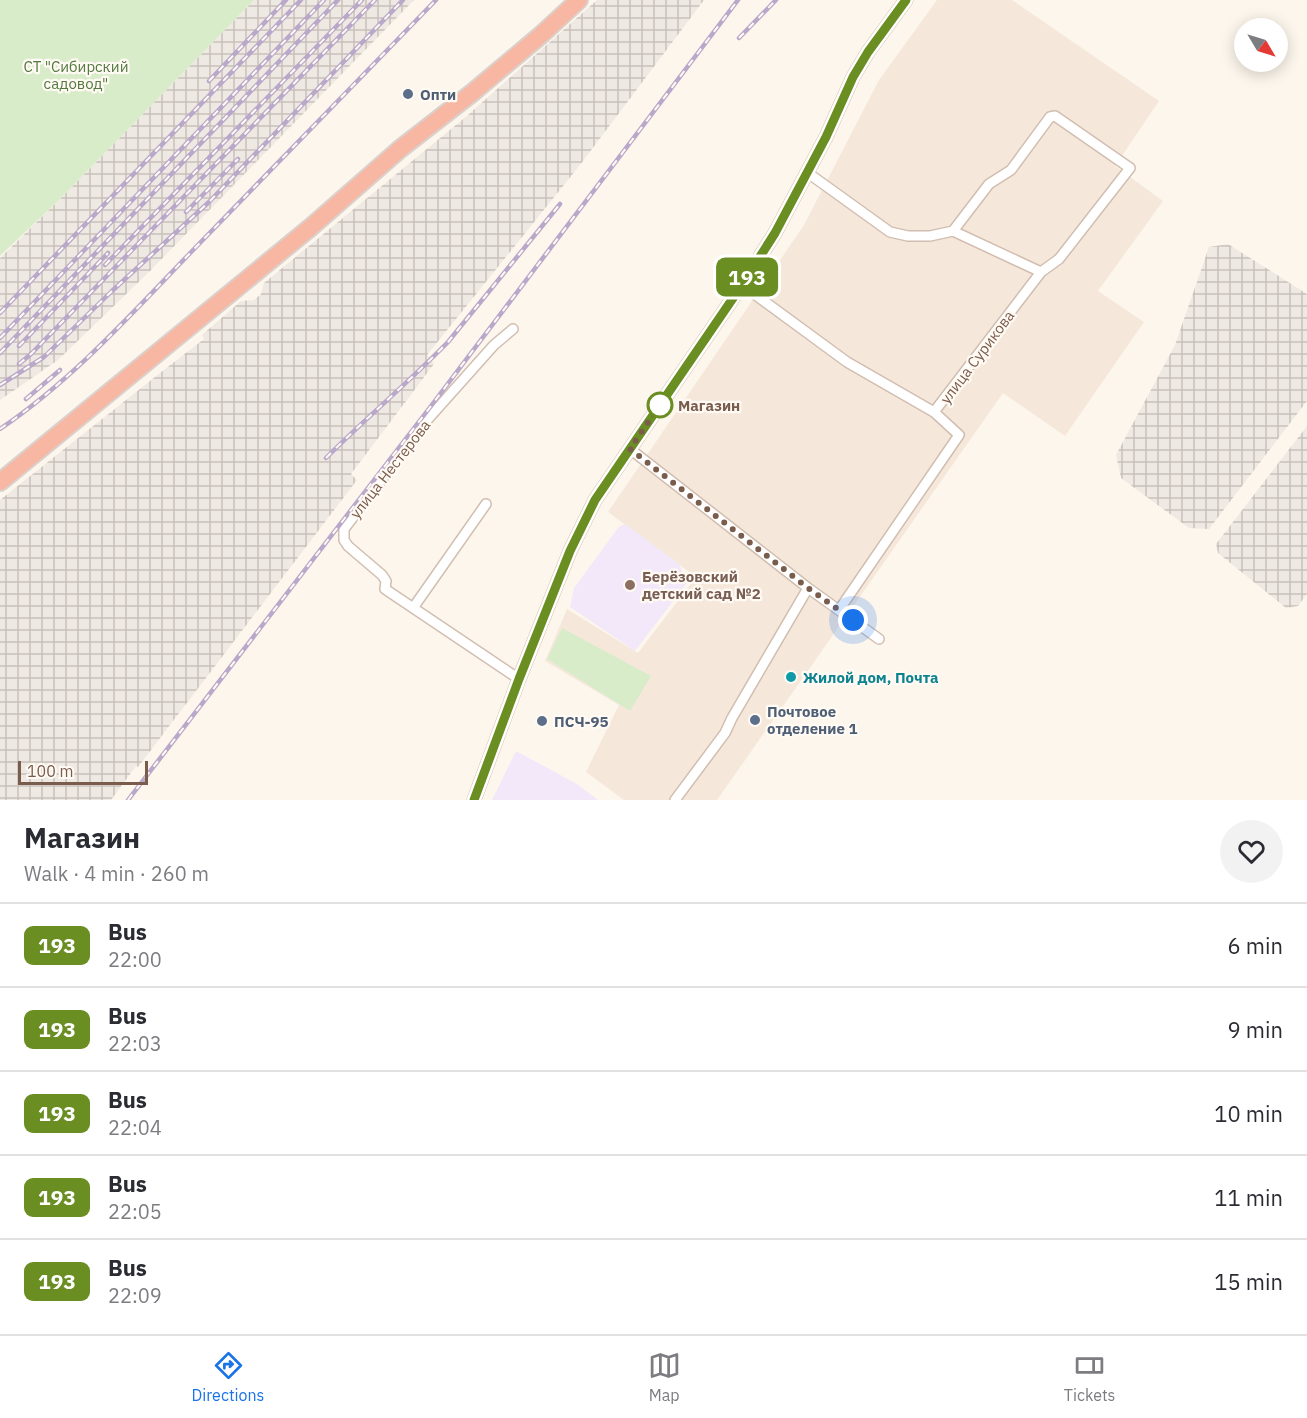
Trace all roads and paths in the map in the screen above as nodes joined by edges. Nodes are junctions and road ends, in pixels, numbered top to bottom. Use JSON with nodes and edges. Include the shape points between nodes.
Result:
{"nodes":[{"id":1,"x":579,"y":0,"type":"edge"},
{"id":2,"x":906,"y":0,"type":"edge"},
{"id":3,"x":808,"y":173,"type":"junction"},
{"id":4,"x":953,"y":231,"type":"junction"},
{"id":5,"x":1041,"y":272,"type":"junction"},
{"id":6,"x":742,"y":285,"type":"junction"},
{"id":7,"x":513,"y":329,"type":"dead end"},
{"id":8,"x":934,"y":412,"type":"junction"},
{"id":9,"x":630,"y":449,"type":"junction"},
{"id":10,"x":0,"y":482,"type":"edge"},
{"id":11,"x":486,"y":504,"type":"dead end"},
{"id":12,"x":808,"y":588,"type":"junction"},
{"id":13,"x":412,"y":608,"type":"junction"},
{"id":14,"x":839,"y":610,"type":"junction"},
{"id":15,"x":879,"y":639,"type":"dead end"},
{"id":16,"x":519,"y":679,"type":"junction"},
{"id":17,"x":474,"y":800,"type":"edge"},
{"id":18,"x":675,"y":800,"type":"edge"}],
"edges":[{"from":1,"to":10,"type":"highway","via":[[472,93]]},
{"from":2,"to":3,"type":"street","via":[[853,77]]},
{"from":3,"to":4,"type":"street","via":[[890,232],[908,237]]},
{"from":3,"to":6,"type":"street"},
{"from":4,"to":5,"type":"street"},
{"from":4,"to":5,"type":"street","name":"улица Сурикова","via":[[989,184],[1011,170],[1050,117],[1055,116],[1130,168],[1059,259]]},
{"from":5,"to":8,"type":"street","name":"улица Сурикова"},
{"from":6,"to":8,"type":"street","via":[[847,362]]},
{"from":6,"to":9,"type":"street"},
{"from":7,"to":13,"type":"street","name":"улица Нестерова","via":[[428,419],[344,529],[348,546],[382,575],[385,589]]},
{"from":8,"to":14,"type":"street","name":"улица Сурикова","via":[[959,435]]},
{"from":9,"to":12,"type":"street"},
{"from":9,"to":16,"type":"street","via":[[595,500],[575,541]]},
{"from":11,"to":13,"type":"street"},
{"from":12,"to":14,"type":"street"},
{"from":12,"to":18,"type":"street","via":[[725,733]]},
{"from":13,"to":16,"type":"street","name":"улица Нестерова"},
{"from":14,"to":15,"type":"street"},
{"from":16,"to":17,"type":"street"}]}
